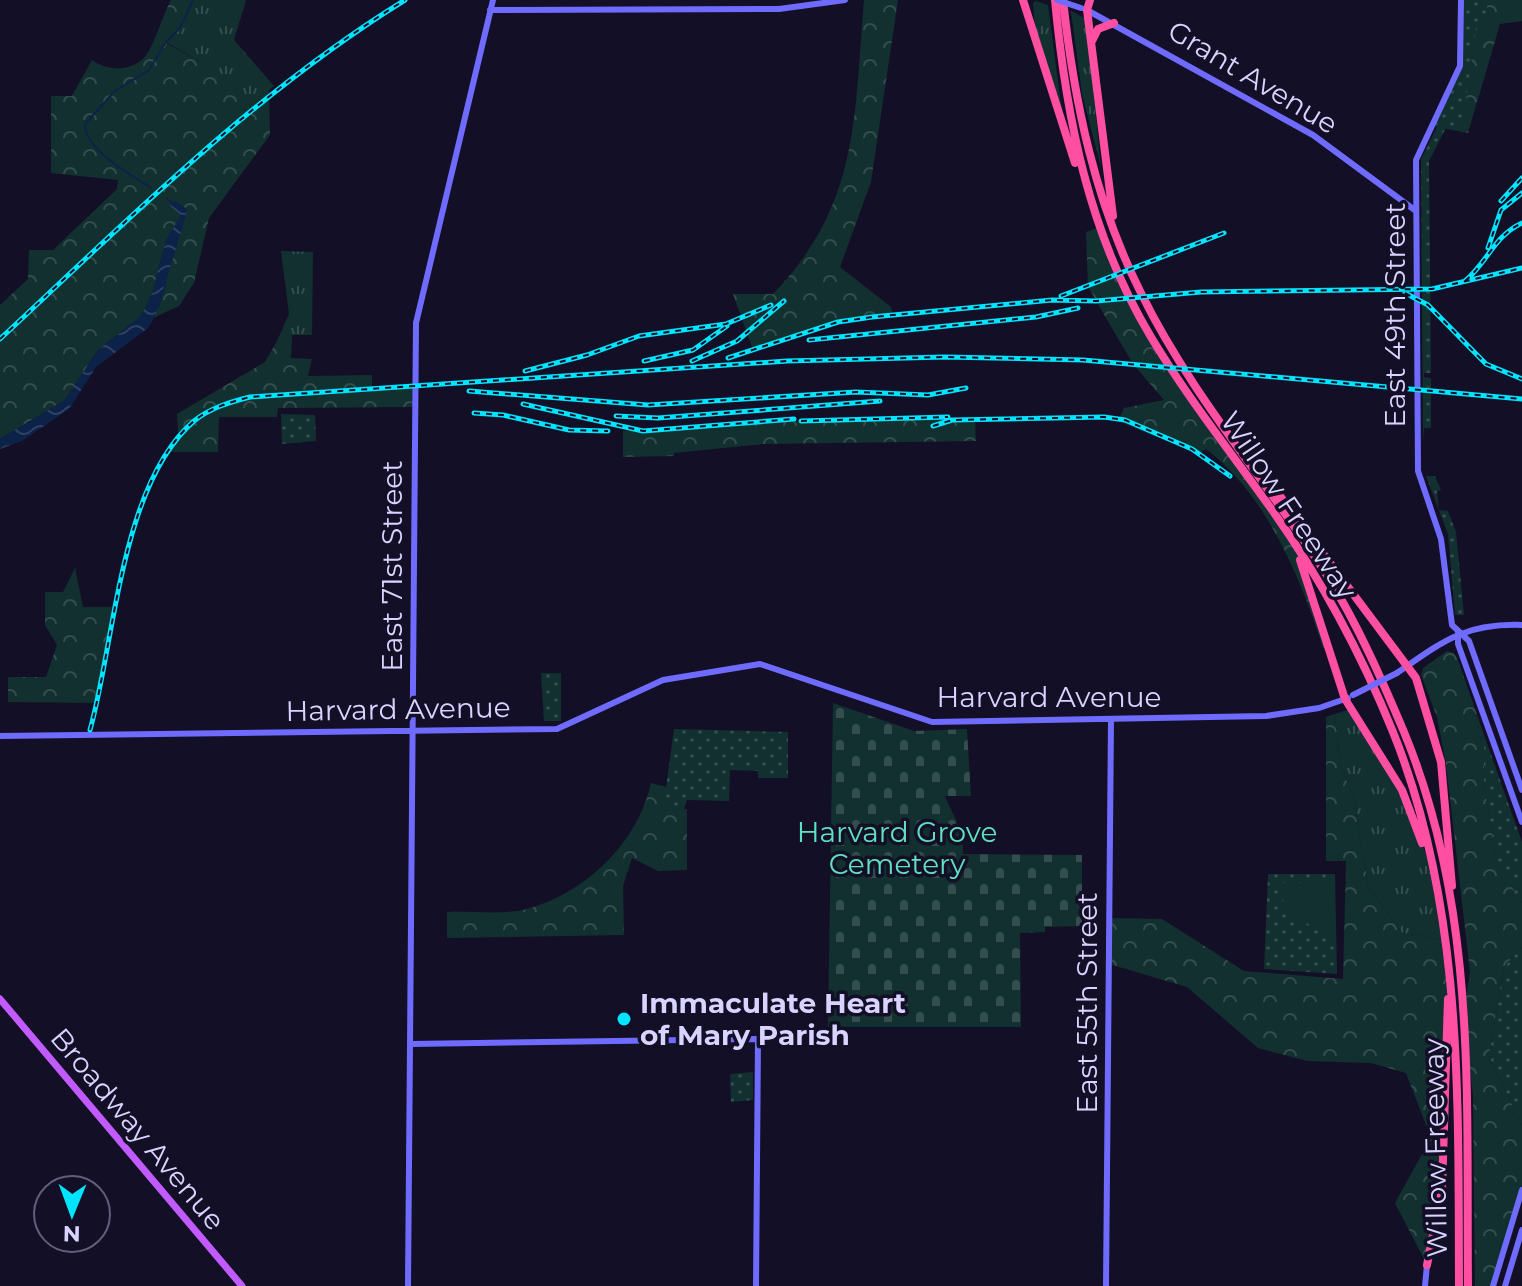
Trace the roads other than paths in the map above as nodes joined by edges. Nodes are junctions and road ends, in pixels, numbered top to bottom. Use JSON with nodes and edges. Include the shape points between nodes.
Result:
{"nodes":[{"id":1,"x":495,"y":0,"type":"edge"},
{"id":2,"x":845,"y":0,"type":"edge"},
{"id":3,"x":1023,"y":0,"type":"edge"},
{"id":4,"x":1056,"y":0,"type":"edge"},
{"id":5,"x":1063,"y":0,"type":"edge"},
{"id":6,"x":1090,"y":0,"type":"edge"},
{"id":7,"x":1461,"y":0,"type":"edge"},
{"id":8,"x":1084,"y":9,"type":"junction"},
{"id":9,"x":490,"y":10,"type":"junction"},
{"id":10,"x":509,"y":10,"type":"junction"},
{"id":11,"x":1114,"y":23,"type":"junction"},
{"id":12,"x":1092,"y":42,"type":"junction"},
{"id":13,"x":1089,"y":199,"type":"junction"},
{"id":14,"x":1416,"y":211,"type":"junction"},
{"id":15,"x":1117,"y":241,"type":"junction"},
{"id":16,"x":1247,"y":457,"type":"junction"},
{"id":17,"x":1293,"y":541,"type":"junction"},
{"id":18,"x":1522,"y":625,"type":"edge"},
{"id":19,"x":1458,"y":633,"type":"junction"},
{"id":20,"x":1408,"y":665,"type":"junction"},
{"id":21,"x":1349,"y":697,"type":"junction"},
{"id":22,"x":1111,"y":720,"type":"junction"},
{"id":23,"x":412,"y":731,"type":"junction"},
{"id":24,"x":0,"y":736,"type":"edge"},
{"id":25,"x":1522,"y":790,"type":"edge"},
{"id":26,"x":1522,"y":822,"type":"edge"},
{"id":27,"x":1433,"y":874,"type":"junction"},
{"id":28,"x":1455,"y":915,"type":"junction"},
{"id":29,"x":1448,"y":954,"type":"junction"},
{"id":30,"x":0,"y":999,"type":"edge"},
{"id":31,"x":410,"y":1044,"type":"junction"},
{"id":32,"x":1522,"y":1190,"type":"edge"},
{"id":33,"x":1522,"y":1230,"type":"edge"},
{"id":34,"x":1427,"y":1265,"type":"joint"},
{"id":35,"x":242,"y":1286,"type":"edge"},
{"id":36,"x":408,"y":1286,"type":"edge"},
{"id":37,"x":756,"y":1286,"type":"edge"},
{"id":38,"x":1106,"y":1286,"type":"edge"},
{"id":39,"x":1425,"y":1286,"type":"edge"},
{"id":40,"x":1459,"y":1286,"type":"edge"},
{"id":41,"x":1468,"y":1286,"type":"edge"},
{"id":42,"x":1493,"y":1286,"type":"edge"},
{"id":43,"x":1505,"y":1286,"type":"edge"}],
"edges":[{"from":1,"to":9,"type":"street","name":"East 71st Street"},
{"from":1,"to":10,"type":"street"},
{"from":2,"to":10,"type":"street","via":[[779,9]]},
{"from":3,"to":13,"type":"highway"},
{"from":4,"to":8,"type":"street","name":"Grant Avenue","bridge":true},
{"from":4,"to":13,"type":"highway","name":"Willow Freeway","via":[[1072,133]]},
{"from":5,"to":15,"type":"highway","name":"Willow Freeway","via":[[1077,101]]},
{"from":6,"to":8,"type":"highway"},
{"from":7,"to":14,"type":"street","name":"East 49th Street","via":[[1460,66],[1418,153]]},
{"from":8,"to":11,"type":"street","name":"Grant Avenue"},
{"from":8,"to":12,"type":"highway"},
{"from":9,"to":10,"type":"street"},
{"from":9,"to":23,"type":"street","name":"East 71st Street","via":[[416,323]]},
{"from":11,"to":12,"type":"highway","via":[[1098,29]]},
{"from":11,"to":14,"type":"street","name":"Grant Avenue","via":[[1313,135]]},
{"from":12,"to":15,"type":"highway"},
{"from":13,"to":17,"type":"highway","name":"Willow Freeway","via":[[1150,335]]},
{"from":14,"to":19,"type":"street","name":"East 49th Street","via":[[1418,471],[1441,539],[1450,614]]},
{"from":15,"to":16,"type":"highway","name":"Willow Freeway","via":[[1181,365]]},
{"from":16,"to":20,"type":"highway"},
{"from":16,"to":28,"type":"highway","name":"Willow Freeway","via":[[1328,577],[1368,653],[1424,789]]},
{"from":17,"to":21,"type":"highway"},
{"from":17,"to":27,"type":"highway","name":"Willow Freeway","via":[[1334,608],[1394,733]]},
{"from":18,"to":19,"type":"street","name":"Harvard Avenue"},
{"from":19,"to":20,"type":"street","name":"Harvard Avenue"},
{"from":19,"to":25,"type":"street","via":[[1469,641]]},
{"from":19,"to":26,"type":"street"},
{"from":20,"to":21,"type":"street","name":"Harvard Avenue","bridge":true},
{"from":20,"to":28,"type":"highway","via":[[1428,710],[1441,762]]},
{"from":21,"to":22,"type":"street","name":"Harvard Avenue","via":[[1268,716]]},
{"from":21,"to":27,"type":"highway","via":[[1402,790]]},
{"from":22,"to":23,"type":"street","name":"Harvard Avenue","via":[[932,722],[754,664],[663,680],[557,729]]},
{"from":22,"to":38,"type":"street","name":"East 55th Street"},
{"from":23,"to":24,"type":"street","name":"Harvard Avenue"},
{"from":23,"to":31,"type":"street","name":"East 71st Street"},
{"from":27,"to":29,"type":"highway","name":"Willow Freeway"},
{"from":28,"to":41,"type":"highway","name":"Willow Freeway","via":[[1463,974]]},
{"from":29,"to":34,"type":"highway","via":[[1442,1190]]},
{"from":29,"to":40,"type":"highway","name":"Willow Freeway","via":[[1457,1037]]},
{"from":30,"to":35,"type":"main road","name":"Broadway Avenue"},
{"from":31,"to":36,"type":"street","name":"East 71st Street"},
{"from":31,"to":37,"type":"street","via":[[758,1039]]},
{"from":32,"to":42,"type":"street"},
{"from":33,"to":43,"type":"street"},
{"from":34,"to":39,"type":"street"}]}
